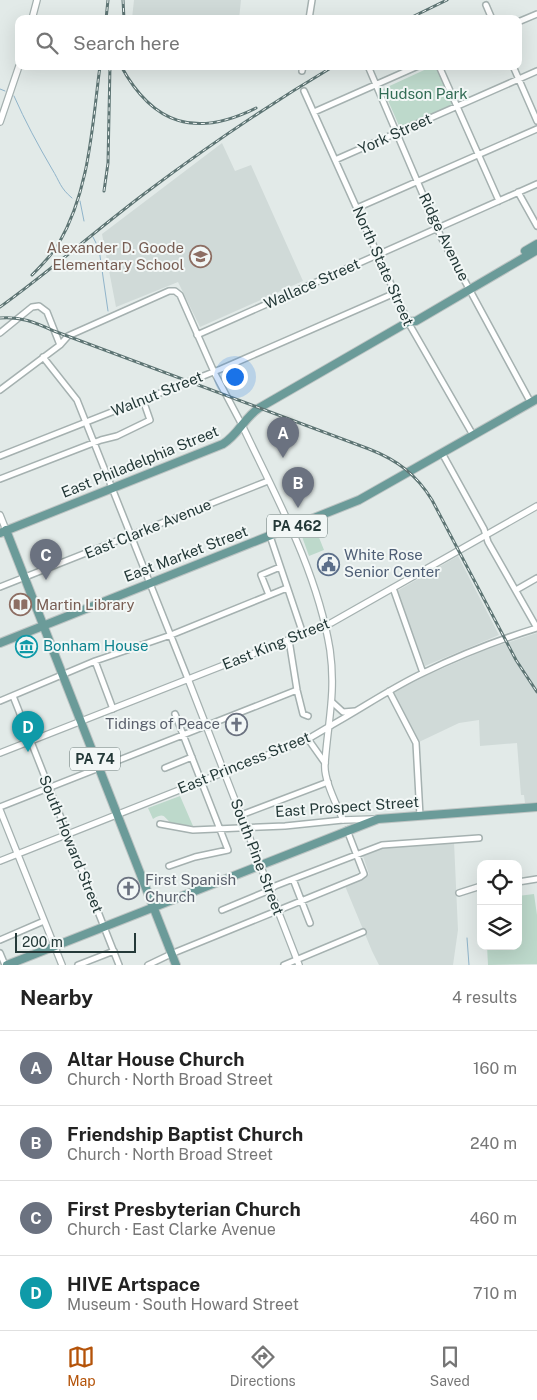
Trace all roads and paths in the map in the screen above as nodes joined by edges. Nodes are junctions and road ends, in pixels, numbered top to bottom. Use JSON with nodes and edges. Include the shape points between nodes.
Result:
{"nodes":[{"id":1,"x":37,"y":0,"type":"edge"},
{"id":2,"x":312,"y":0,"type":"edge"},
{"id":3,"x":486,"y":5,"type":"dead end"},
{"id":4,"x":537,"y":14,"type":"edge"},
{"id":5,"x":33,"y":15,"type":"edge"},
{"id":6,"x":310,"y":15,"type":"edge"},
{"id":7,"x":490,"y":15,"type":"edge"},
{"id":8,"x":522,"y":20,"type":"edge"},
{"id":9,"x":18,"y":70,"type":"edge"},
{"id":10,"x":370,"y":70,"type":"edge"},
{"id":11,"x":409,"y":70,"type":"edge"},
{"id":12,"x":441,"y":70,"type":"edge"},
{"id":13,"x":515,"y":70,"type":"edge"},
{"id":14,"x":537,"y":71,"type":"edge"},
{"id":15,"x":519,"y":79,"type":"junction"},
{"id":16,"x":376,"y":85,"type":"junction"},
{"id":17,"x":304,"y":91,"type":"dead end"},
{"id":18,"x":457,"y":107,"type":"junction"},
{"id":19,"x":314,"y":112,"type":"junction"},
{"id":20,"x":537,"y":121,"type":"edge"},
{"id":21,"x":0,"y":122,"type":"edge"},
{"id":22,"x":537,"y":128,"type":"edge"},
{"id":23,"x":396,"y":133,"type":"junction"},
{"id":24,"x":478,"y":154,"type":"junction"},
{"id":25,"x":335,"y":160,"type":"junction"},
{"id":26,"x":417,"y":181,"type":"junction"},
{"id":27,"x":537,"y":184,"type":"edge"},
{"id":28,"x":518,"y":192,"type":"junction"},
{"id":29,"x":499,"y":200,"type":"junction"},
{"id":30,"x":357,"y":208,"type":"junction"},
{"id":31,"x":537,"y":226,"type":"edge"},
{"id":32,"x":437,"y":228,"type":"junction"},
{"id":33,"x":537,"y":244,"type":"edge"},
{"id":34,"x":537,"y":250,"type":"edge"},
{"id":35,"x":378,"y":254,"type":"junction"},
{"id":36,"x":468,"y":287,"type":"junction"},
{"id":37,"x":395,"y":293,"type":"junction"},
{"id":38,"x":408,"y":322,"type":"junction"},
{"id":39,"x":0,"y":333,"type":"edge"},
{"id":40,"x":197,"y":335,"type":"junction"},
{"id":41,"x":60,"y":345,"type":"junction"},
{"id":42,"x":43,"y":357,"type":"junction"},
{"id":43,"x":214,"y":372,"type":"junction"},
{"id":44,"x":0,"y":390,"type":"edge"},
{"id":45,"x":143,"y":400,"type":"junction"},
{"id":46,"x":534,"y":401,"type":"edge"},
{"id":47,"x":85,"y":422,"type":"junction"},
{"id":48,"x":242,"y":425,"type":"junction"},
{"id":49,"x":473,"y":435,"type":"junction"},
{"id":50,"x":93,"y":443,"type":"junction"},
{"id":51,"x":442,"y":453,"type":"junction"},
{"id":52,"x":0,"y":456,"type":"edge"},
{"id":53,"x":0,"y":479,"type":"edge"},
{"id":54,"x":268,"y":481,"type":"junction"},
{"id":55,"x":112,"y":489,"type":"junction"},
{"id":56,"x":537,"y":506,"type":"edge"},
{"id":57,"x":0,"y":515,"type":"edge"},
{"id":58,"x":291,"y":528,"type":"junction"},
{"id":59,"x":3,"y":532,"type":"edge"},
{"id":60,"x":486,"y":535,"type":"junction"},
{"id":61,"x":130,"y":536,"type":"junction"},
{"id":62,"x":270,"y":536,"type":"junction"},
{"id":63,"x":280,"y":567,"type":"junction"},
{"id":64,"x":24,"y":578,"type":"junction"},
{"id":65,"x":537,"y":578,"type":"edge"},
{"id":66,"x":149,"y":582,"type":"junction"},
{"id":67,"x":0,"y":588,"type":"edge"},
{"id":68,"x":287,"y":588,"type":"junction"},
{"id":69,"x":393,"y":588,"type":"junction"},
{"id":70,"x":516,"y":590,"type":"junction"},
{"id":71,"x":269,"y":595,"type":"junction"},
{"id":72,"x":43,"y":625,"type":"junction"},
{"id":73,"x":326,"y":625,"type":"junction"},
{"id":74,"x":537,"y":628,"type":"edge"},
{"id":75,"x":302,"y":634,"type":"junction"},
{"id":76,"x":171,"y":635,"type":"junction"},
{"id":77,"x":289,"y":640,"type":"junction"},
{"id":78,"x":0,"y":643,"type":"edge"},
{"id":79,"x":95,"y":661,"type":"junction"},
{"id":80,"x":423,"y":673,"type":"junction"},
{"id":81,"x":62,"y":675,"type":"junction"},
{"id":82,"x":188,"y":679,"type":"junction"},
{"id":83,"x":297,"y":690,"type":"junction"},
{"id":84,"x":389,"y":691,"type":"junction"},
{"id":85,"x":13,"y":696,"type":"junction"},
{"id":86,"x":0,"y":701,"type":"edge"},
{"id":87,"x":332,"y":702,"type":"junction"},
{"id":88,"x":113,"y":709,"type":"junction"},
{"id":89,"x":358,"y":711,"type":"junction"},
{"id":90,"x":175,"y":714,"type":"dead end"},
{"id":91,"x":308,"y":716,"type":"dead end"},
{"id":92,"x":81,"y":721,"type":"junction"},
{"id":93,"x":206,"y":726,"type":"junction"},
{"id":94,"x":330,"y":726,"type":"junction"},
{"id":95,"x":183,"y":736,"type":"junction"},
{"id":96,"x":308,"y":739,"type":"junction"},
{"id":97,"x":31,"y":741,"type":"junction"},
{"id":98,"x":0,"y":753,"type":"edge"},
{"id":99,"x":192,"y":757,"type":"junction"},
{"id":100,"x":325,"y":763,"type":"junction"},
{"id":101,"x":99,"y":768,"type":"junction"},
{"id":102,"x":165,"y":768,"type":"dead end"},
{"id":103,"x":224,"y":772,"type":"junction"},
{"id":104,"x":201,"y":781,"type":"junction"},
{"id":105,"x":328,"y":782,"type":"junction"},
{"id":106,"x":48,"y":788,"type":"junction"},
{"id":107,"x":537,"y":807,"type":"edge"},
{"id":108,"x":0,"y":809,"type":"edge"},
{"id":109,"x":116,"y":814,"type":"junction"},
{"id":110,"x":241,"y":815,"type":"junction"},
{"id":111,"x":420,"y":816,"type":"junction"},
{"id":112,"x":378,"y":819,"type":"junction"},
{"id":113,"x":343,"y":820,"type":"junction"},
{"id":114,"x":160,"y":824,"type":"dead end"},
{"id":115,"x":246,"y":827,"type":"junction"},
{"id":116,"x":220,"y":829,"type":"junction"},
{"id":117,"x":347,"y":830,"type":"junction"},
{"id":118,"x":68,"y":834,"type":"junction"},
{"id":119,"x":479,"y":838,"type":"dead end"},
{"id":120,"x":18,"y":854,"type":"junction"},
{"id":121,"x":356,"y":854,"type":"junction"},
{"id":122,"x":0,"y":861,"type":"edge"},
{"id":123,"x":261,"y":865,"type":"junction"},
{"id":124,"x":169,"y":866,"type":"dead end"},
{"id":125,"x":293,"y":879,"type":"junction"},
{"id":126,"x":537,"y":879,"type":"edge"},
{"id":127,"x":522,"y":881,"type":"edge"},
{"id":128,"x":477,"y":887,"type":"edge"},
{"id":129,"x":270,"y":890,"type":"junction"},
{"id":130,"x":459,"y":893,"type":"dead end"},
{"id":131,"x":302,"y":901,"type":"junction"},
{"id":132,"x":153,"y":907,"type":"junction"},
{"id":133,"x":222,"y":910,"type":"dead end"},
{"id":134,"x":278,"y":910,"type":"junction"},
{"id":135,"x":44,"y":921,"type":"junction"},
{"id":136,"x":310,"y":923,"type":"dead end"},
{"id":137,"x":104,"y":926,"type":"junction"},
{"id":138,"x":363,"y":932,"type":"dead end"},
{"id":139,"x":0,"y":940,"type":"edge"},
{"id":140,"x":55,"y":946,"type":"junction"},
{"id":141,"x":114,"y":951,"type":"junction"},
{"id":142,"x":0,"y":953,"type":"edge"},
{"id":143,"x":171,"y":954,"type":"junction"},
{"id":144,"x":298,"y":962,"type":"edge"},
{"id":145,"x":6,"y":965,"type":"edge"},
{"id":146,"x":62,"y":965,"type":"edge"},
{"id":147,"x":78,"y":965,"type":"edge"},
{"id":148,"x":119,"y":965,"type":"edge"},
{"id":149,"x":148,"y":965,"type":"edge"},
{"id":150,"x":176,"y":965,"type":"edge"},
{"id":151,"x":284,"y":965,"type":"edge"}],
"edges":[{"from":1,"to":5,"type":"street"},
{"from":2,"to":6,"type":"street"},
{"from":3,"to":7,"type":"street"},
{"from":4,"to":8,"type":"street"},
{"from":9,"to":21,"type":"street"},
{"from":10,"to":16,"type":"street","name":"Ridge Avenue"},
{"from":11,"to":16,"type":"street"},
{"from":12,"to":18,"type":"street"},
{"from":13,"to":15,"type":"street"},
{"from":14,"to":15,"type":"street","name":"York Street"},
{"from":15,"to":18,"type":"street","name":"York Street"},
{"from":15,"to":20,"type":"street"},
{"from":16,"to":19,"type":"street"},
{"from":16,"to":23,"type":"street","name":"Ridge Avenue"},
{"from":17,"to":19,"type":"street","name":"North State Street"},
{"from":18,"to":23,"type":"street","name":"York Street"},
{"from":18,"to":24,"type":"street"},
{"from":19,"to":25,"type":"street","name":"North State Street"},
{"from":22,"to":24,"type":"street"},
{"from":23,"to":25,"type":"street","name":"York Street"},
{"from":23,"to":26,"type":"street","name":"Ridge Avenue"},
{"from":24,"to":26,"type":"street"},
{"from":24,"to":29,"type":"street"},
{"from":25,"to":30,"type":"street","name":"North State Street"},
{"from":26,"to":30,"type":"street"},
{"from":26,"to":32,"type":"street","name":"Ridge Avenue"},
{"from":27,"to":28,"type":"street","name":"Wallace Street"},
{"from":28,"to":29,"type":"street","name":"Wallace Street"},
{"from":28,"to":31,"type":"street"},
{"from":29,"to":32,"type":"street","name":"Wallace Street"},
{"from":30,"to":35,"type":"street","name":"North State Street"},
{"from":32,"to":35,"type":"street","name":"Wallace Street"},
{"from":32,"to":36,"type":"street","name":"Ridge Avenue"},
{"from":33,"to":36,"type":"main road","name":"East Philadelphia Street"},
{"from":34,"to":36,"type":"main road","name":"East Philadelphia Street"},
{"from":35,"to":37,"type":"street","name":"North State Street"},
{"from":35,"to":40,"type":"street","name":"Wallace Street"},
{"from":36,"to":38,"type":"main road","name":"East Philadelphia Street","via":[[416,321]]},
{"from":36,"to":46,"type":"street","name":"Ridge Avenue"},
{"from":37,"to":38,"type":"street","name":"North State Street"},
{"from":37,"to":43,"type":"street","name":"Walnut Street"},
{"from":38,"to":48,"type":"main road","name":"East Philadelphia Street","via":[[259,408]]},
{"from":38,"to":49,"type":"street","name":"North State Street"},
{"from":39,"to":41,"type":"street","via":[[32,307],[39,306],[47,312]]},
{"from":40,"to":41,"type":"street","via":[[180,295],[169,291],[68,336]]},
{"from":40,"to":43,"type":"street"},
{"from":41,"to":42,"type":"street"},
{"from":42,"to":44,"type":"street"},
{"from":42,"to":47,"type":"street","name":"South Pine Street","via":[[77,400]]},
{"from":43,"to":45,"type":"street","name":"Walnut Street"},
{"from":43,"to":48,"type":"street"},
{"from":45,"to":47,"type":"street","name":"Walnut Street"},
{"from":45,"to":50,"type":"street","via":[[150,419]]},
{"from":46,"to":49,"type":"main road","name":"East Market Street","number":"PA 462"},
{"from":47,"to":50,"type":"street","name":"South Pine Street"},
{"from":47,"to":52,"type":"street","name":"Walnut Street"},
{"from":48,"to":54,"type":"street"},
{"from":48,"to":55,"type":"main road","name":"East Philadelphia Street","via":[[223,444]]},
{"from":49,"to":51,"type":"main road","name":"East Market Street","number":"PA 462"},
{"from":50,"to":53,"type":"street"},
{"from":50,"to":55,"type":"street","name":"South Pine Street"},
{"from":51,"to":58,"type":"main road","name":"East Market Street","number":"PA 462","via":[[359,500]]},
{"from":51,"to":60,"type":"street"},
{"from":54,"to":58,"type":"street"},
{"from":54,"to":61,"type":"street","name":"East Clarke Avenue"},
{"from":55,"to":59,"type":"main road","name":"East Philadelphia Street"},
{"from":55,"to":61,"type":"street","name":"South Pine Street"},
{"from":56,"to":60,"type":"street","name":"East King Street"},
{"from":57,"to":59,"type":"street"},
{"from":58,"to":62,"type":"main road","name":"East Market Street","number":"PA 462"},
{"from":58,"to":73,"type":"street"},
{"from":59,"to":64,"type":"main road","number":"PA 74"},
{"from":60,"to":69,"type":"street","name":"East King Street"},
{"from":60,"to":70,"type":"street"},
{"from":61,"to":64,"type":"street","name":"East Clarke Avenue"},
{"from":61,"to":66,"type":"street","name":"South Pine Street"},
{"from":62,"to":63,"type":"street"},
{"from":62,"to":66,"type":"main road","name":"East Market Street","number":"PA 462"},
{"from":63,"to":68,"type":"street"},
{"from":63,"to":71,"type":"street","via":[[261,575]]},
{"from":64,"to":67,"type":"street","name":"East Clarke Avenue"},
{"from":64,"to":72,"type":"main road","number":"PA 74"},
{"from":65,"to":70,"type":"street"},
{"from":66,"to":72,"type":"main road","name":"East Market Street","number":"PA 462"},
{"from":66,"to":76,"type":"street","name":"South Pine Street"},
{"from":68,"to":71,"type":"street"},
{"from":68,"to":75,"type":"street"},
{"from":69,"to":73,"type":"street","name":"East King Street"},
{"from":69,"to":80,"type":"street"},
{"from":70,"to":74,"type":"street"},
{"from":71,"to":76,"type":"street"},
{"from":72,"to":78,"type":"main road","name":"East Market Street"},
{"from":72,"to":81,"type":"main road","number":"PA 74"},
{"from":73,"to":75,"type":"street","name":"East King Street"},
{"from":73,"to":87,"type":"street"},
{"from":74,"to":80,"type":"street","name":"East Princess Street"},
{"from":75,"to":77,"type":"street","name":"East King Street"},
{"from":76,"to":79,"type":"street"},
{"from":76,"to":82,"type":"street","name":"South Pine Street"},
{"from":77,"to":82,"type":"street","name":"East King Street"},
{"from":77,"to":83,"type":"street"},
{"from":79,"to":81,"type":"street"},
{"from":79,"to":88,"type":"street"},
{"from":80,"to":84,"type":"street","name":"East Princess Street"},
{"from":81,"to":85,"type":"street"},
{"from":81,"to":92,"type":"main road","number":"PA 74"},
{"from":82,"to":88,"type":"street","name":"East King Street"},
{"from":82,"to":93,"type":"street","name":"South Pine Street"},
{"from":83,"to":91,"type":"street","via":[[303,714]]},
{"from":83,"to":93,"type":"street"},
{"from":84,"to":89,"type":"street","name":"East Princess Street"},
{"from":84,"to":111,"type":"street","via":[[416,743]]},
{"from":85,"to":86,"type":"street"},
{"from":85,"to":97,"type":"street","name":"South Howard Street"},
{"from":87,"to":89,"type":"street","via":[[343,712]]},
{"from":87,"to":94,"type":"street"},
{"from":88,"to":92,"type":"street","name":"East King Street"},
{"from":89,"to":94,"type":"street","name":"East Princess Street"},
{"from":90,"to":95,"type":"street"},
{"from":92,"to":97,"type":"street","name":"East King Street"},
{"from":92,"to":101,"type":"main road","number":"PA 74"},
{"from":93,"to":95,"type":"street"},
{"from":93,"to":103,"type":"street","name":"South Pine Street"},
{"from":94,"to":96,"type":"street","name":"East Princess Street"},
{"from":94,"to":100,"type":"street"},
{"from":95,"to":99,"type":"street"},
{"from":95,"to":101,"type":"street"},
{"from":96,"to":100,"type":"street"},
{"from":96,"to":103,"type":"street","name":"East Princess Street"},
{"from":97,"to":98,"type":"street","name":"East King Street"},
{"from":97,"to":106,"type":"street","name":"South Howard Street"},
{"from":99,"to":102,"type":"street"},
{"from":99,"to":104,"type":"street"},
{"from":100,"to":105,"type":"street"},
{"from":101,"to":106,"type":"street"},
{"from":101,"to":109,"type":"main road","number":"PA 74"},
{"from":103,"to":104,"type":"street","name":"East Princess Street"},
{"from":103,"to":110,"type":"street","name":"South Pine Street"},
{"from":104,"to":109,"type":"street","name":"East Princess Street"},
{"from":104,"to":116,"type":"street"},
{"from":105,"to":110,"type":"street"},
{"from":105,"to":113,"type":"street"},
{"from":106,"to":108,"type":"street"},
{"from":106,"to":118,"type":"street","name":"South Howard Street"},
{"from":107,"to":111,"type":"main road","name":"East Prospect Street"},
{"from":108,"to":120,"type":"street"},
{"from":109,"to":118,"type":"street","name":"East Princess Street"},
{"from":109,"to":132,"type":"main road","number":"PA 74"},
{"from":110,"to":115,"type":"street","name":"South Pine Street"},
{"from":111,"to":112,"type":"main road","name":"East Prospect Street"},
{"from":112,"to":113,"type":"street","name":"East Prospect Street"},
{"from":112,"to":117,"type":"main road"},
{"from":113,"to":115,"type":"street","name":"East Prospect Street"},
{"from":114,"to":116,"type":"street","name":"East Prospect Street","via":[[193,830]]},
{"from":115,"to":116,"type":"street","name":"East Prospect Street"},
{"from":115,"to":123,"type":"street","name":"South Pine Street"},
{"from":116,"to":124,"type":"street","via":[[228,850]]},
{"from":117,"to":121,"type":"street"},
{"from":117,"to":123,"type":"main road"},
{"from":118,"to":120,"type":"street","name":"East Princess Street"},
{"from":118,"to":137,"type":"street","name":"South Howard Street"},
{"from":119,"to":121,"type":"street","via":[[382,845]]},
{"from":120,"to":122,"type":"street","name":"East Princess Street"},
{"from":120,"to":135,"type":"street"},
{"from":121,"to":125,"type":"street"},
{"from":121,"to":131,"type":"street","via":[[364,874]]},
{"from":123,"to":129,"type":"street","name":"South Pine Street"},
{"from":123,"to":132,"type":"main road"},
{"from":125,"to":129,"type":"street"},
{"from":125,"to":131,"type":"street"},
{"from":126,"to":127,"type":"street"},
{"from":128,"to":130,"type":"street"},
{"from":129,"to":133,"type":"street"},
{"from":129,"to":134,"type":"street","name":"South Pine Street"},
{"from":131,"to":134,"type":"street"},
{"from":131,"to":136,"type":"street"},
{"from":132,"to":137,"type":"main road"},
{"from":132,"to":143,"type":"main road","number":"PA 74"},
{"from":134,"to":143,"type":"street"},
{"from":134,"to":144,"type":"street","name":"South Pine Street"},
{"from":135,"to":139,"type":"street"},
{"from":135,"to":140,"type":"street"},
{"from":137,"to":140,"type":"main road"},
{"from":137,"to":141,"type":"street","name":"South Howard Street"},
{"from":138,"to":144,"type":"street"},
{"from":140,"to":145,"type":"main road"},
{"from":140,"to":146,"type":"street"},
{"from":141,"to":147,"type":"street"},
{"from":141,"to":148,"type":"street","name":"South Howard Street"},
{"from":142,"to":145,"type":"street"},
{"from":143,"to":149,"type":"street"},
{"from":143,"to":150,"type":"main road","number":"PA 74"},
{"from":144,"to":151,"type":"street"}]}
